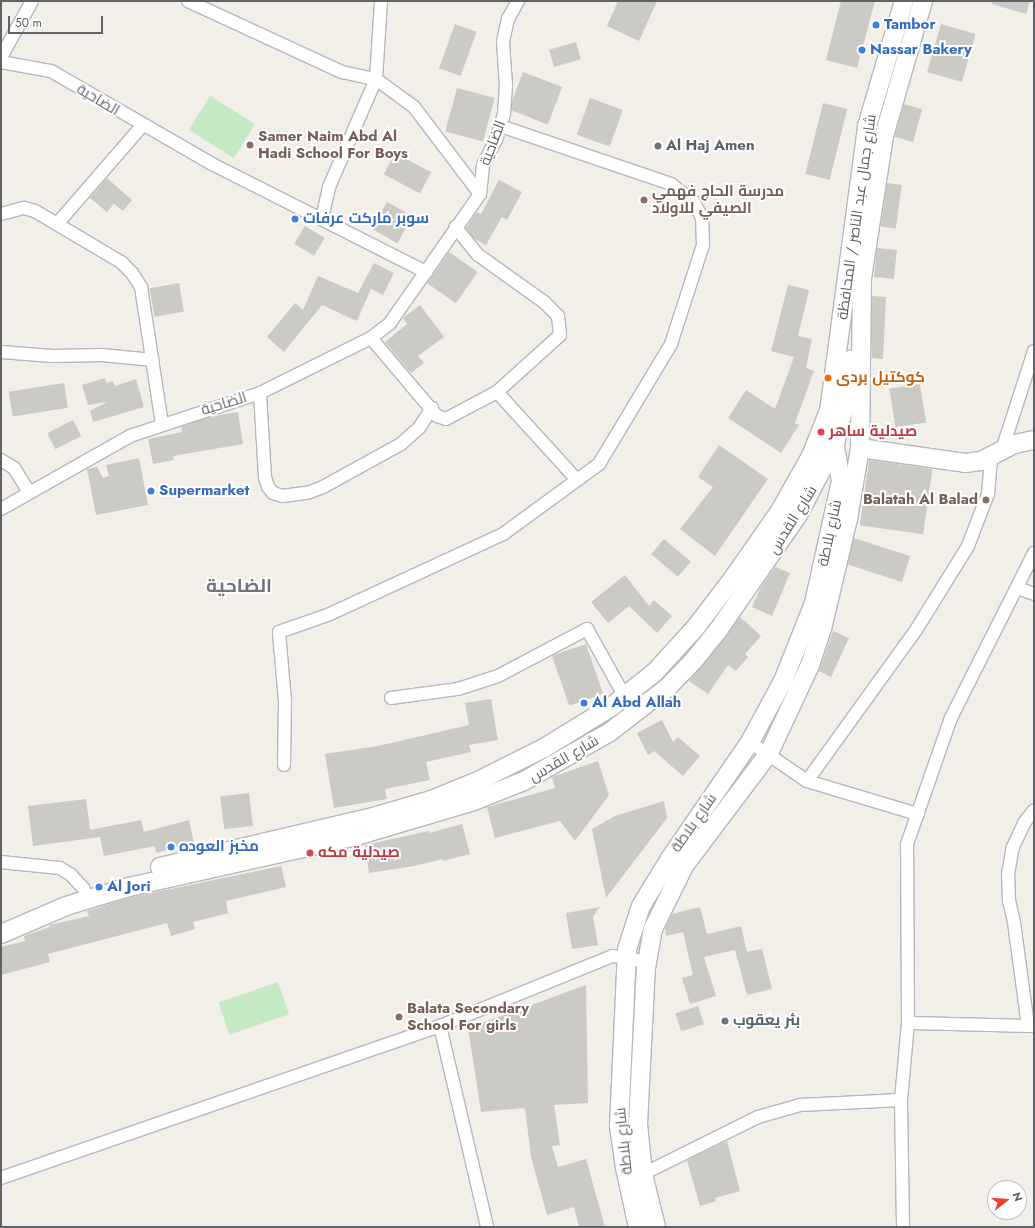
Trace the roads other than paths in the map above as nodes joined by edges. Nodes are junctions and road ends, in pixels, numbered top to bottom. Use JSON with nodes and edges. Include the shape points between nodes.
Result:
{"nodes":[{"id":1,"x":32,"y":1,"type":"edge"},
{"id":2,"x":188,"y":1,"type":"edge"},
{"id":3,"x":381,"y":1,"type":"edge"},
{"id":4,"x":518,"y":1,"type":"edge"},
{"id":5,"x":904,"y":1,"type":"edge"},
{"id":6,"x":923,"y":1,"type":"edge"},
{"id":7,"x":1,"y":57,"type":"edge"},
{"id":8,"x":1,"y":62,"type":"edge"},
{"id":9,"x":376,"y":79,"type":"junction"},
{"id":10,"x":142,"y":126,"type":"junction"},
{"id":11,"x":501,"y":126,"type":"junction"},
{"id":12,"x":480,"y":194,"type":"junction"},
{"id":13,"x":1,"y":214,"type":"edge"},
{"id":14,"x":322,"y":218,"type":"junction"},
{"id":15,"x":57,"y":224,"type":"junction"},
{"id":16,"x":455,"y":227,"type":"junction"},
{"id":17,"x":426,"y":272,"type":"junction"},
{"id":18,"x":862,"y":278,"type":"junction"},
{"id":19,"x":371,"y":338,"type":"junction"},
{"id":20,"x":1034,"y":351,"type":"edge"},
{"id":21,"x":1,"y":352,"type":"edge"},
{"id":22,"x":152,"y":360,"type":"junction"},
{"id":23,"x":498,"y":392,"type":"junction"},
{"id":24,"x":260,"y":393,"type":"junction"},
{"id":25,"x":432,"y":408,"type":"junction"},
{"id":26,"x":829,"y":412,"type":"junction"},
{"id":27,"x":162,"y":424,"type":"junction"},
{"id":28,"x":834,"y":440,"type":"junction"},
{"id":29,"x":1034,"y":440,"type":"edge"},
{"id":30,"x":860,"y":448,"type":"junction"},
{"id":31,"x":996,"y":454,"type":"junction"},
{"id":32,"x":1,"y":460,"type":"edge"},
{"id":33,"x":577,"y":480,"type":"junction"},
{"id":34,"x":29,"y":492,"type":"junction"},
{"id":35,"x":1,"y":508,"type":"edge"},
{"id":36,"x":1034,"y":553,"type":"edge"},
{"id":37,"x":1017,"y":588,"type":"junction"},
{"id":38,"x":1034,"y":594,"type":"edge"},
{"id":39,"x":625,"y":696,"type":"junction"},
{"id":40,"x":391,"y":698,"type":"dead end"},
{"id":41,"x":750,"y":742,"type":"junction"},
{"id":42,"x":769,"y":754,"type":"junction"},
{"id":43,"x":284,"y":765,"type":"dead end"},
{"id":44,"x":807,"y":782,"type":"junction"},
{"id":45,"x":1034,"y":810,"type":"edge"},
{"id":46,"x":918,"y":814,"type":"junction"},
{"id":47,"x":1,"y":862,"type":"edge"},
{"id":48,"x":84,"y":889,"type":"junction"},
{"id":49,"x":1,"y":922,"type":"edge"},
{"id":50,"x":1,"y":934,"type":"edge"},
{"id":51,"x":627,"y":957,"type":"junction"},
{"id":52,"x":647,"y":963,"type":"junction"},
{"id":53,"x":908,"y":1023,"type":"junction"},
{"id":54,"x":440,"y":1026,"type":"junction"},
{"id":55,"x":1031,"y":1026,"type":"edge"},
{"id":56,"x":901,"y":1100,"type":"junction"},
{"id":57,"x":643,"y":1174,"type":"junction"},
{"id":58,"x":1,"y":1178,"type":"edge"},
{"id":59,"x":487,"y":1227,"type":"edge"},
{"id":60,"x":638,"y":1227,"type":"edge"},
{"id":61,"x":656,"y":1227,"type":"edge"},
{"id":62,"x":903,"y":1227,"type":"edge"}],
"edges":[{"from":1,"to":7,"type":"street"},
{"from":2,"to":9,"type":"street","via":[[342,72]]},
{"from":3,"to":9,"type":"street"},
{"from":4,"to":11,"type":"street","name":"الضاحية","via":[[508,19],[503,42],[506,99]]},
{"from":5,"to":26,"type":"main road","name":"شارع جمال عبد الناصر / المحافظة","via":[[867,126]]},
{"from":6,"to":18,"type":"main road","name":"شارع جمال عبد الناصر / المحافظة","via":[[884,136]]},
{"from":8,"to":10,"type":"street","name":"الضاحية","via":[[51,71]]},
{"from":9,"to":12,"type":"street","via":[[414,107]]},
{"from":9,"to":14,"type":"street","via":[[329,187]]},
{"from":10,"to":14,"type":"street","name":"الضاحية"},
{"from":10,"to":15,"type":"street"},
{"from":11,"to":12,"type":"street","name":"الضاحية","via":[[483,165]]},
{"from":11,"to":33,"type":"street","via":[[671,184],[688,195],[702,218],[703,245],[672,344],[599,464]]},
{"from":12,"to":16,"type":"street","name":"الضاحية"},
{"from":13,"to":15,"type":"street","via":[[24,208],[35,211]]},
{"from":14,"to":17,"type":"street","name":"الضاحية"},
{"from":15,"to":22,"type":"street","via":[[121,262],[138,281],[149,329]]},
{"from":16,"to":17,"type":"street","name":"الضاحية"},
{"from":16,"to":23,"type":"street","via":[[478,255],[544,302],[558,316],[560,334]]},
{"from":17,"to":19,"type":"street","name":"الضاحية","via":[[390,323]]},
{"from":18,"to":28,"type":"main road","name":"شارع القدس","via":[[846,402]]},
{"from":18,"to":30,"type":"main road","name":"شارع جمال عبد الناصر / المحافظة"},
{"from":19,"to":24,"type":"street","name":"الضاحية"},
{"from":19,"to":25,"type":"street"},
{"from":20,"to":31,"type":"street"},
{"from":21,"to":22,"type":"street","via":[[52,356],[102,355]]},
{"from":22,"to":27,"type":"street"},
{"from":23,"to":25,"type":"street","via":[[446,419],[437,416]]},
{"from":23,"to":33,"type":"street"},
{"from":24,"to":25,"type":"street","via":[[268,487],[273,493],[283,496],[310,492],[323,487],[401,444],[419,428]]},
{"from":24,"to":27,"type":"street","name":"الضاحية"},
{"from":26,"to":28,"type":"main road","name":"شارع جمال عبد الناصر / المحافظة"},
{"from":26,"to":39,"type":"main road","name":"شارع القدس","via":[[811,456],[780,511],[734,577],[696,627],[655,672]]},
{"from":27,"to":34,"type":"street","name":"الضاحية","via":[[130,436]]},
{"from":28,"to":41,"type":"main road","name":"شارع بلاطة","via":[[841,481],[814,603],[783,681]]},
{"from":28,"to":50,"type":"main road","name":"شارع القدس","via":[[798,516],[699,654],[668,687],[638,712],[559,763],[524,782],[402,824],[129,887],[66,906]]},
{"from":29,"to":31,"type":"main road"},
{"from":30,"to":31,"type":"main road","via":[[965,463]]},
{"from":30,"to":42,"type":"main road","name":"شارع بلاطة","via":[[846,526],[822,629],[810,665]]},
{"from":31,"to":44,"type":"street","via":[[988,494],[968,546],[916,630]]},
{"from":32,"to":34,"type":"street","via":[[14,468]]},
{"from":33,"to":43,"type":"street","via":[[503,534],[330,614],[279,632],[285,701]]},
{"from":34,"to":35,"type":"street","name":"الضاحية"},
{"from":36,"to":37,"type":"street"},
{"from":37,"to":38,"type":"street"},
{"from":37,"to":46,"type":"street","via":[[951,718]]},
{"from":39,"to":40,"type":"street","via":[[587,629],[491,678],[458,689]]},
{"from":39,"to":48,"type":"main road","name":"شارع القدس","via":[[544,748],[478,782],[431,800],[377,816],[153,868]]},
{"from":41,"to":42,"type":"street"},
{"from":41,"to":51,"type":"main road","name":"شارع بلاطة","via":[[671,857],[641,906]]},
{"from":42,"to":44,"type":"street"},
{"from":42,"to":52,"type":"main road","name":"شارع بلاطة","via":[[684,866],[653,929]]},
{"from":44,"to":46,"type":"street"},
{"from":45,"to":55,"type":"street","via":[[1024,823],[1013,848],[1008,874],[1009,901]]},
{"from":46,"to":53,"type":"street","via":[[907,844]]},
{"from":47,"to":48,"type":"street","via":[[60,868]]},
{"from":48,"to":49,"type":"main road","name":"شارع القدس"},
{"from":51,"to":52,"type":"street"},
{"from":51,"to":54,"type":"street","via":[[612,956],[600,960]]},
{"from":51,"to":60,"type":"main road","name":"شارع بلاطة","via":[[619,1126]]},
{"from":52,"to":57,"type":"main road","name":"شارع بلاطة","via":[[639,1066],[638,1124]]},
{"from":53,"to":55,"type":"street"},
{"from":53,"to":56,"type":"street"},
{"from":54,"to":58,"type":"street"},
{"from":54,"to":59,"type":"street"},
{"from":56,"to":57,"type":"street","via":[[800,1105],[758,1117]]},
{"from":56,"to":62,"type":"street"},
{"from":57,"to":61,"type":"main road","name":"شارع بلاطة"}]}
